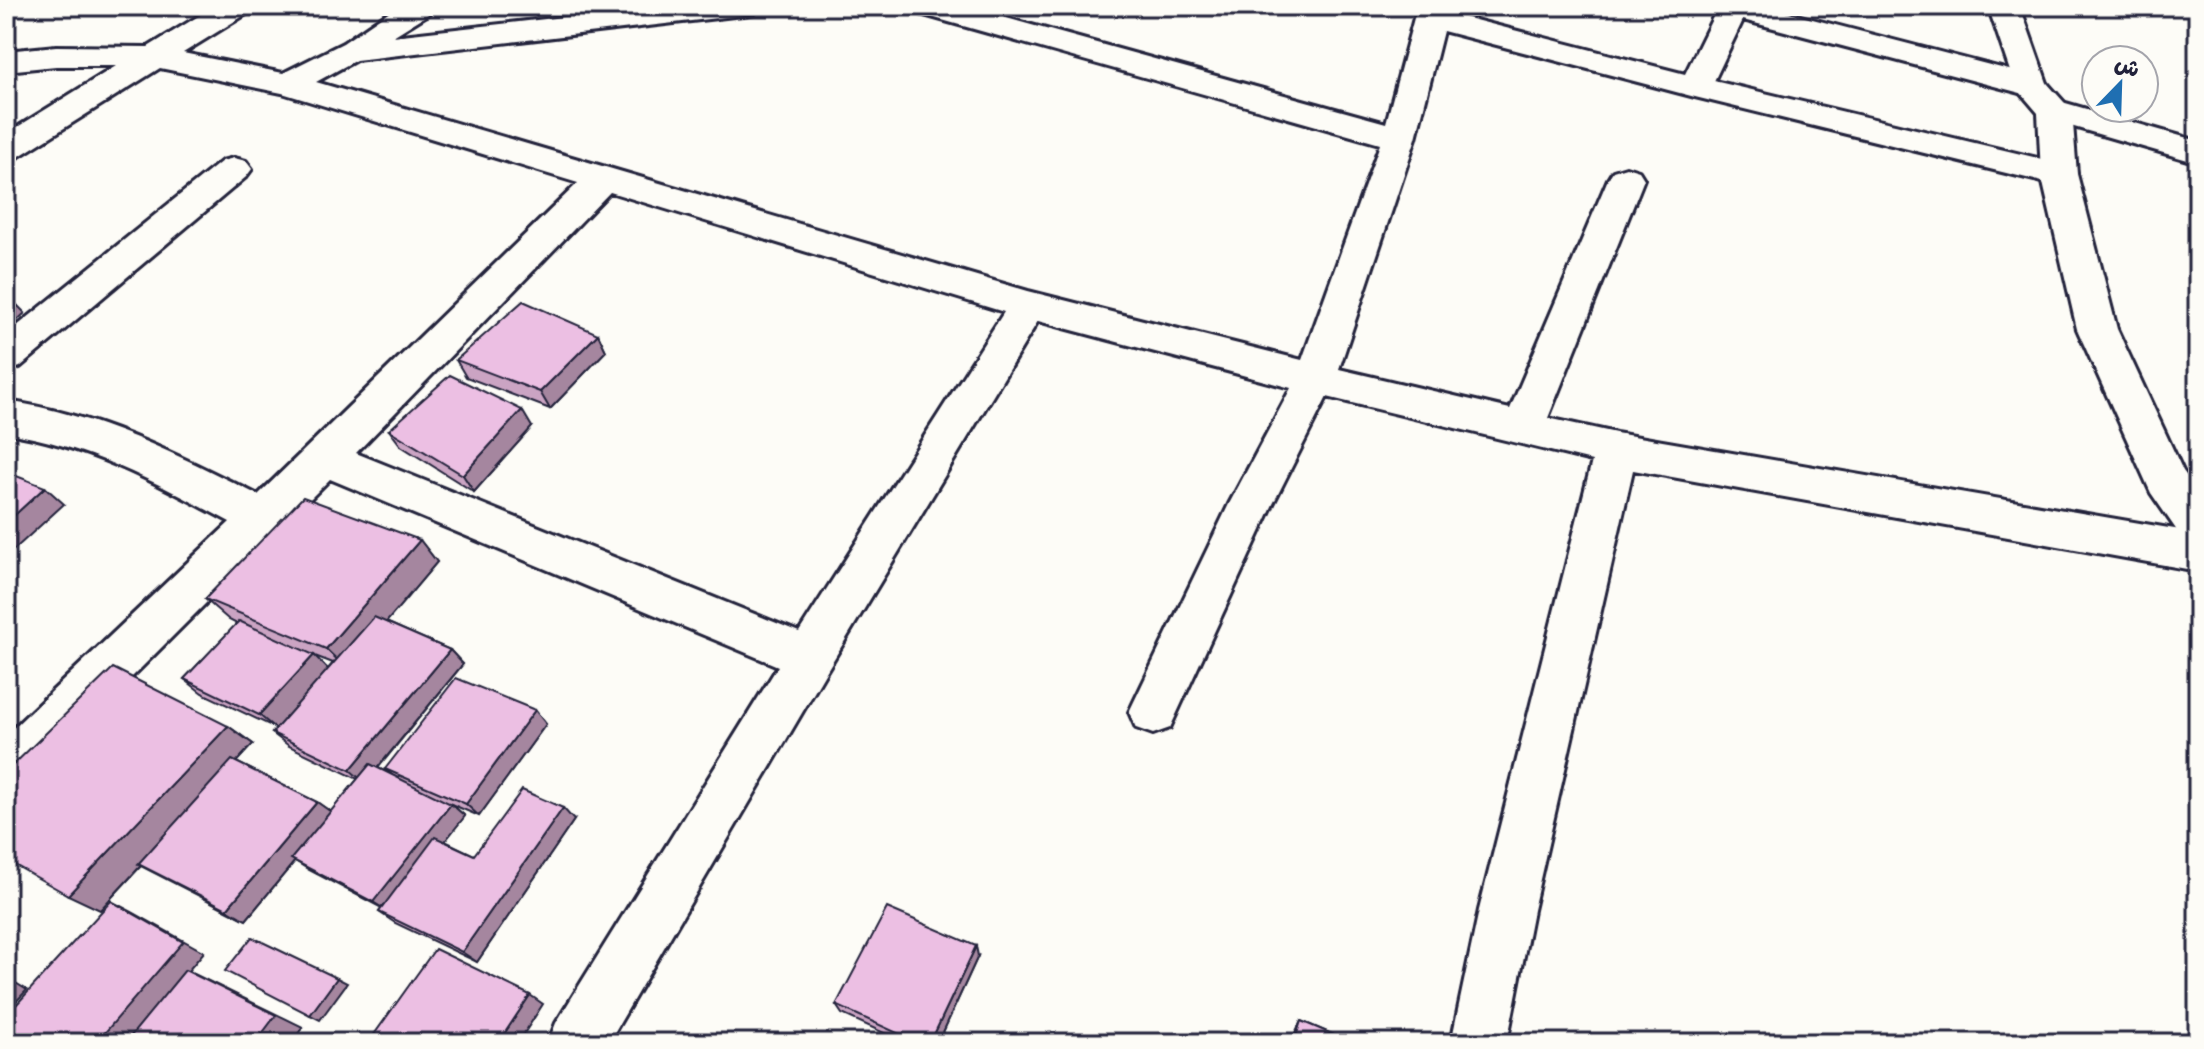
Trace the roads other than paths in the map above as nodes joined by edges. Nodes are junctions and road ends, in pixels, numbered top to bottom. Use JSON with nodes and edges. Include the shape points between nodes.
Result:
{"nodes":[{"id":1,"x":237,"y":6,"type":"edge"},
{"id":2,"x":419,"y":6,"type":"edge"},
{"id":3,"x":743,"y":6,"type":"edge"},
{"id":4,"x":928,"y":6,"type":"edge"},
{"id":5,"x":2004,"y":6,"type":"edge"},
{"id":6,"x":1730,"y":7,"type":"edge"},
{"id":7,"x":1433,"y":12,"type":"edge"},
{"id":8,"x":348,"y":51,"type":"junction"},
{"id":9,"x":153,"y":57,"type":"junction"},
{"id":10,"x":6,"y":61,"type":"edge"},
{"id":11,"x":288,"y":84,"type":"junction"},
{"id":12,"x":1695,"y":87,"type":"junction"},
{"id":13,"x":2044,"y":98,"type":"junction"},
{"id":14,"x":1399,"y":138,"type":"junction"},
{"id":15,"x":2188,"y":144,"type":"edge"},
{"id":16,"x":6,"y":149,"type":"edge"},
{"id":17,"x":234,"y":169,"type":"dead end"},
{"id":18,"x":2059,"y":174,"type":"junction"},
{"id":19,"x":605,"y":177,"type":"junction"},
{"id":20,"x":1626,"y":179,"type":"dead end"},
{"id":21,"x":1028,"y":305,"type":"junction"},
{"id":22,"x":6,"y":357,"type":"edge"},
{"id":23,"x":1316,"y":379,"type":"junction"},
{"id":24,"x":6,"y":417,"type":"edge"},
{"id":25,"x":1523,"y":428,"type":"junction"},
{"id":26,"x":1616,"y":450,"type":"junction"},
{"id":27,"x":324,"y":458,"type":"junction"},
{"id":28,"x":262,"y":518,"type":"junction"},
{"id":29,"x":2198,"y":525,"type":"edge"},
{"id":30,"x":2198,"y":552,"type":"edge"},
{"id":31,"x":809,"y":657,"type":"junction"},
{"id":32,"x":1153,"y":712,"type":"dead end"},
{"id":33,"x":6,"y":768,"type":"edge"},
{"id":34,"x":576,"y":1043,"type":"edge"},
{"id":35,"x":1479,"y":1043,"type":"edge"}],
"edges":[{"from":1,"to":9,"type":"street"},
{"from":2,"to":8,"type":"street"},
{"from":3,"to":8,"type":"street"},
{"from":4,"to":14,"type":"street"},
{"from":5,"to":13,"type":"street"},
{"from":6,"to":12,"type":"street"},
{"from":6,"to":13,"type":"street"},
{"from":7,"to":12,"type":"street"},
{"from":7,"to":14,"type":"street"},
{"from":8,"to":11,"type":"street"},
{"from":9,"to":10,"type":"street"},
{"from":9,"to":11,"type":"street"},
{"from":9,"to":16,"type":"street"},
{"from":11,"to":19,"type":"street"},
{"from":12,"to":18,"type":"street"},
{"from":13,"to":15,"type":"street"},
{"from":13,"to":18,"type":"street"},
{"from":14,"to":23,"type":"street"},
{"from":17,"to":22,"type":"street"},
{"from":18,"to":29,"type":"street","via":[[2097,329],[2166,481]]},
{"from":19,"to":21,"type":"street"},
{"from":19,"to":27,"type":"street"},
{"from":20,"to":25,"type":"street"},
{"from":21,"to":23,"type":"street"},
{"from":21,"to":31,"type":"street"},
{"from":23,"to":25,"type":"street"},
{"from":23,"to":32,"type":"street"},
{"from":24,"to":28,"type":"street","via":[[96,438]]},
{"from":25,"to":26,"type":"street"},
{"from":26,"to":30,"type":"street"},
{"from":26,"to":35,"type":"street"},
{"from":27,"to":28,"type":"street"},
{"from":27,"to":31,"type":"street"},
{"from":28,"to":33,"type":"street"},
{"from":31,"to":34,"type":"street"}]}
